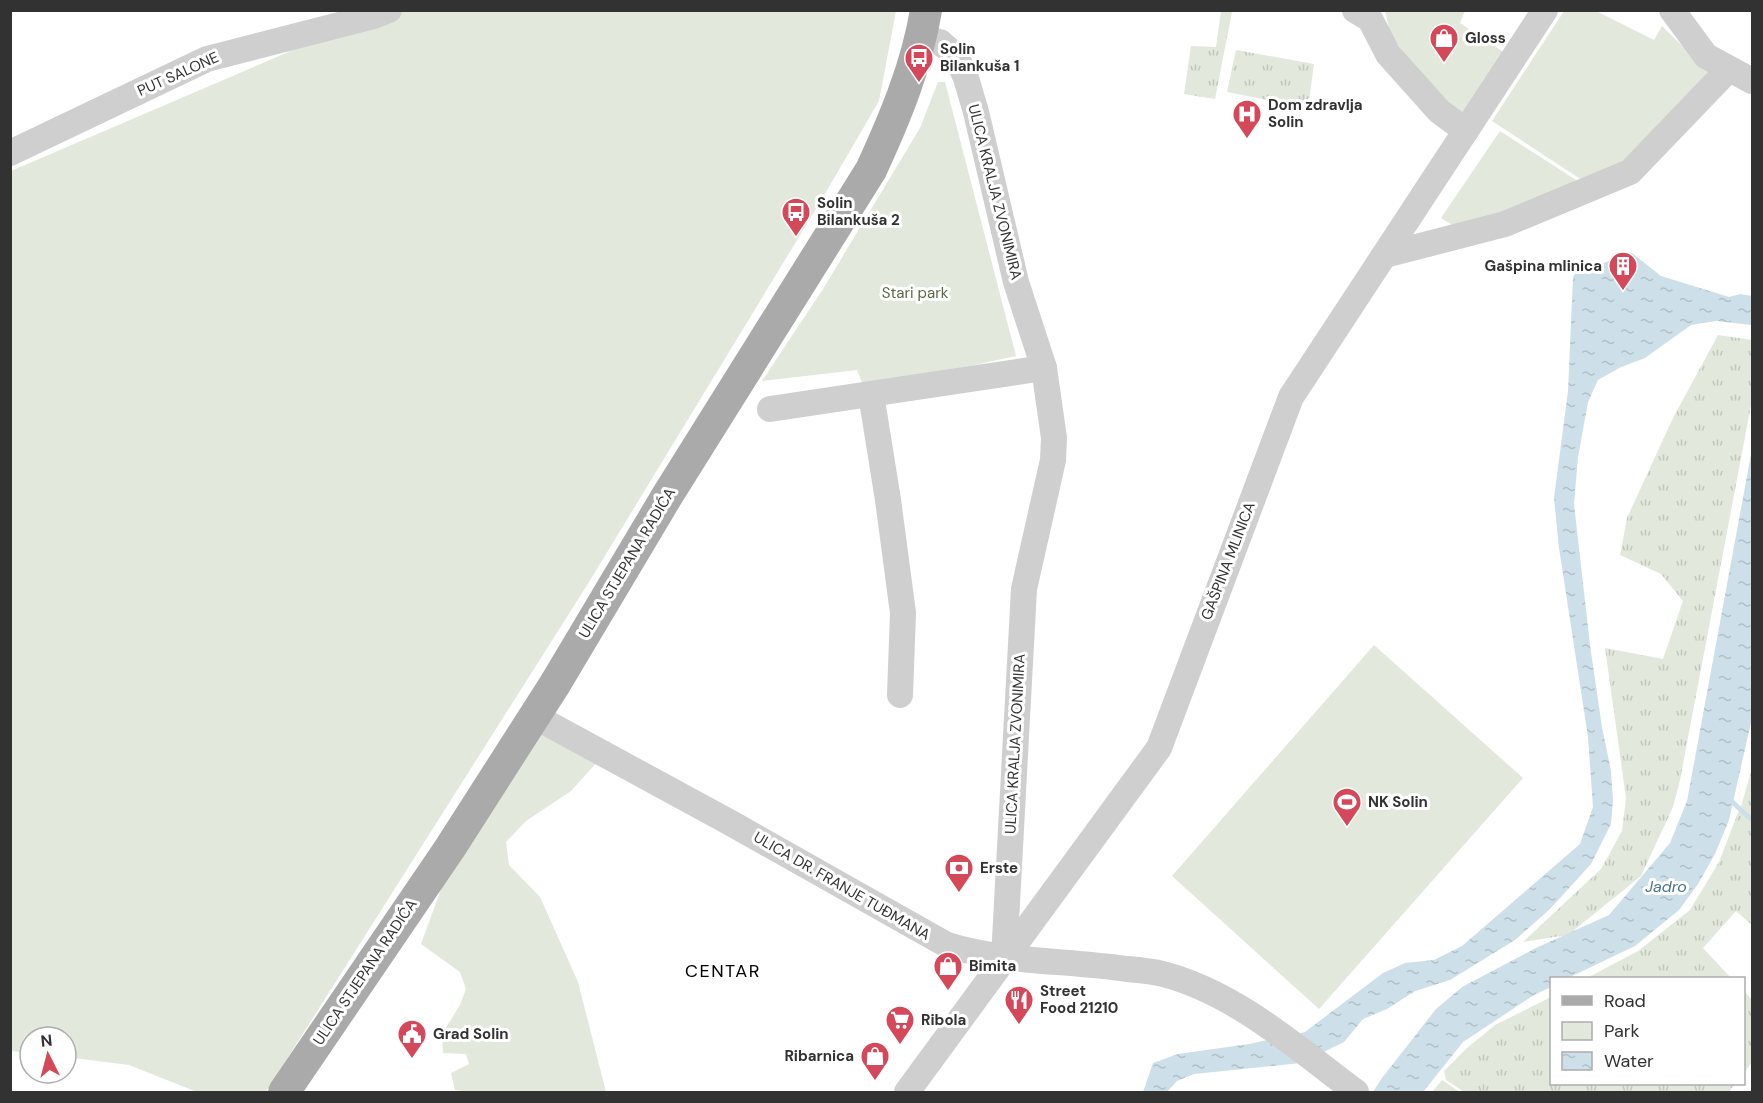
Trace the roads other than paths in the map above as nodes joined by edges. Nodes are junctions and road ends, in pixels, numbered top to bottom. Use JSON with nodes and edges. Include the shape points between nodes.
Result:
{"nodes":[{"id":1,"x":389,"y":10,"type":"edge"},
{"id":2,"x":1355,"y":10,"type":"edge"},
{"id":3,"x":1545,"y":10,"type":"edge"},
{"id":4,"x":1672,"y":10,"type":"edge"},
{"id":5,"x":923,"y":24,"type":"edge"},
{"id":6,"x":1729,"y":69,"type":"junction"},
{"id":7,"x":1752,"y":81,"type":"edge"},
{"id":8,"x":1466,"y":131,"type":"junction"},
{"id":9,"x":10,"y":153,"type":"edge"},
{"id":10,"x":1385,"y":255,"type":"junction"},
{"id":11,"x":1044,"y":368,"type":"junction"},
{"id":12,"x":871,"y":394,"type":"junction"},
{"id":13,"x":770,"y":409,"type":"dead end"},
{"id":14,"x":900,"y":695,"type":"dead end"},
{"id":15,"x":534,"y":716,"type":"junction"},
{"id":16,"x":1004,"y":958,"type":"junction"},
{"id":17,"x":284,"y":1092,"type":"edge"},
{"id":18,"x":907,"y":1092,"type":"edge"},
{"id":19,"x":1356,"y":1092,"type":"edge"}],
"edges":[{"from":1,"to":9,"type":"street","name":"PUT SALONE","via":[[207,59]]},
{"from":2,"to":8,"type":"street","via":[[1370,18],[1388,54],[1439,111]]},
{"from":3,"to":8,"type":"street","name":"GAŠPINA MLINICA"},
{"from":4,"to":6,"type":"street","via":[[1706,56]]},
{"from":5,"to":11,"type":"street","name":"ULICA KRALJA ZVONIMIRA","via":[[959,62],[966,78],[1016,282]]},
{"from":5,"to":15,"type":"main road","name":"ULICA STJEPANA RADIĆA","via":[[890,128],[871,170]]},
{"from":6,"to":7,"type":"street"},
{"from":6,"to":10,"type":"street","via":[[1630,172],[1505,224]]},
{"from":8,"to":10,"type":"street","name":"GAŠPINA MLINICA"},
{"from":10,"to":16,"type":"street","name":"GAŠPINA MLINICA","via":[[1291,397],[1159,748]]},
{"from":11,"to":12,"type":"street"},
{"from":11,"to":16,"type":"street","name":"ULICA KRALJA ZVONIMIRA","via":[[1054,438],[1053,460],[1023,589]]},
{"from":12,"to":13,"type":"street"},
{"from":12,"to":14,"type":"street","via":[[903,613]]},
{"from":15,"to":16,"type":"street","name":"ULICA DR. FRANJE TUĐMANA","via":[[946,945]]},
{"from":15,"to":17,"type":"main road","name":"ULICA STJEPANA RADIĆA","via":[[450,848]]},
{"from":16,"to":18,"type":"street"},
{"from":16,"to":19,"type":"street","name":"ULICA DR. FRANJE TUĐMANA","via":[[1109,966],[1161,974],[1193,984],[1270,1027]]}]}
